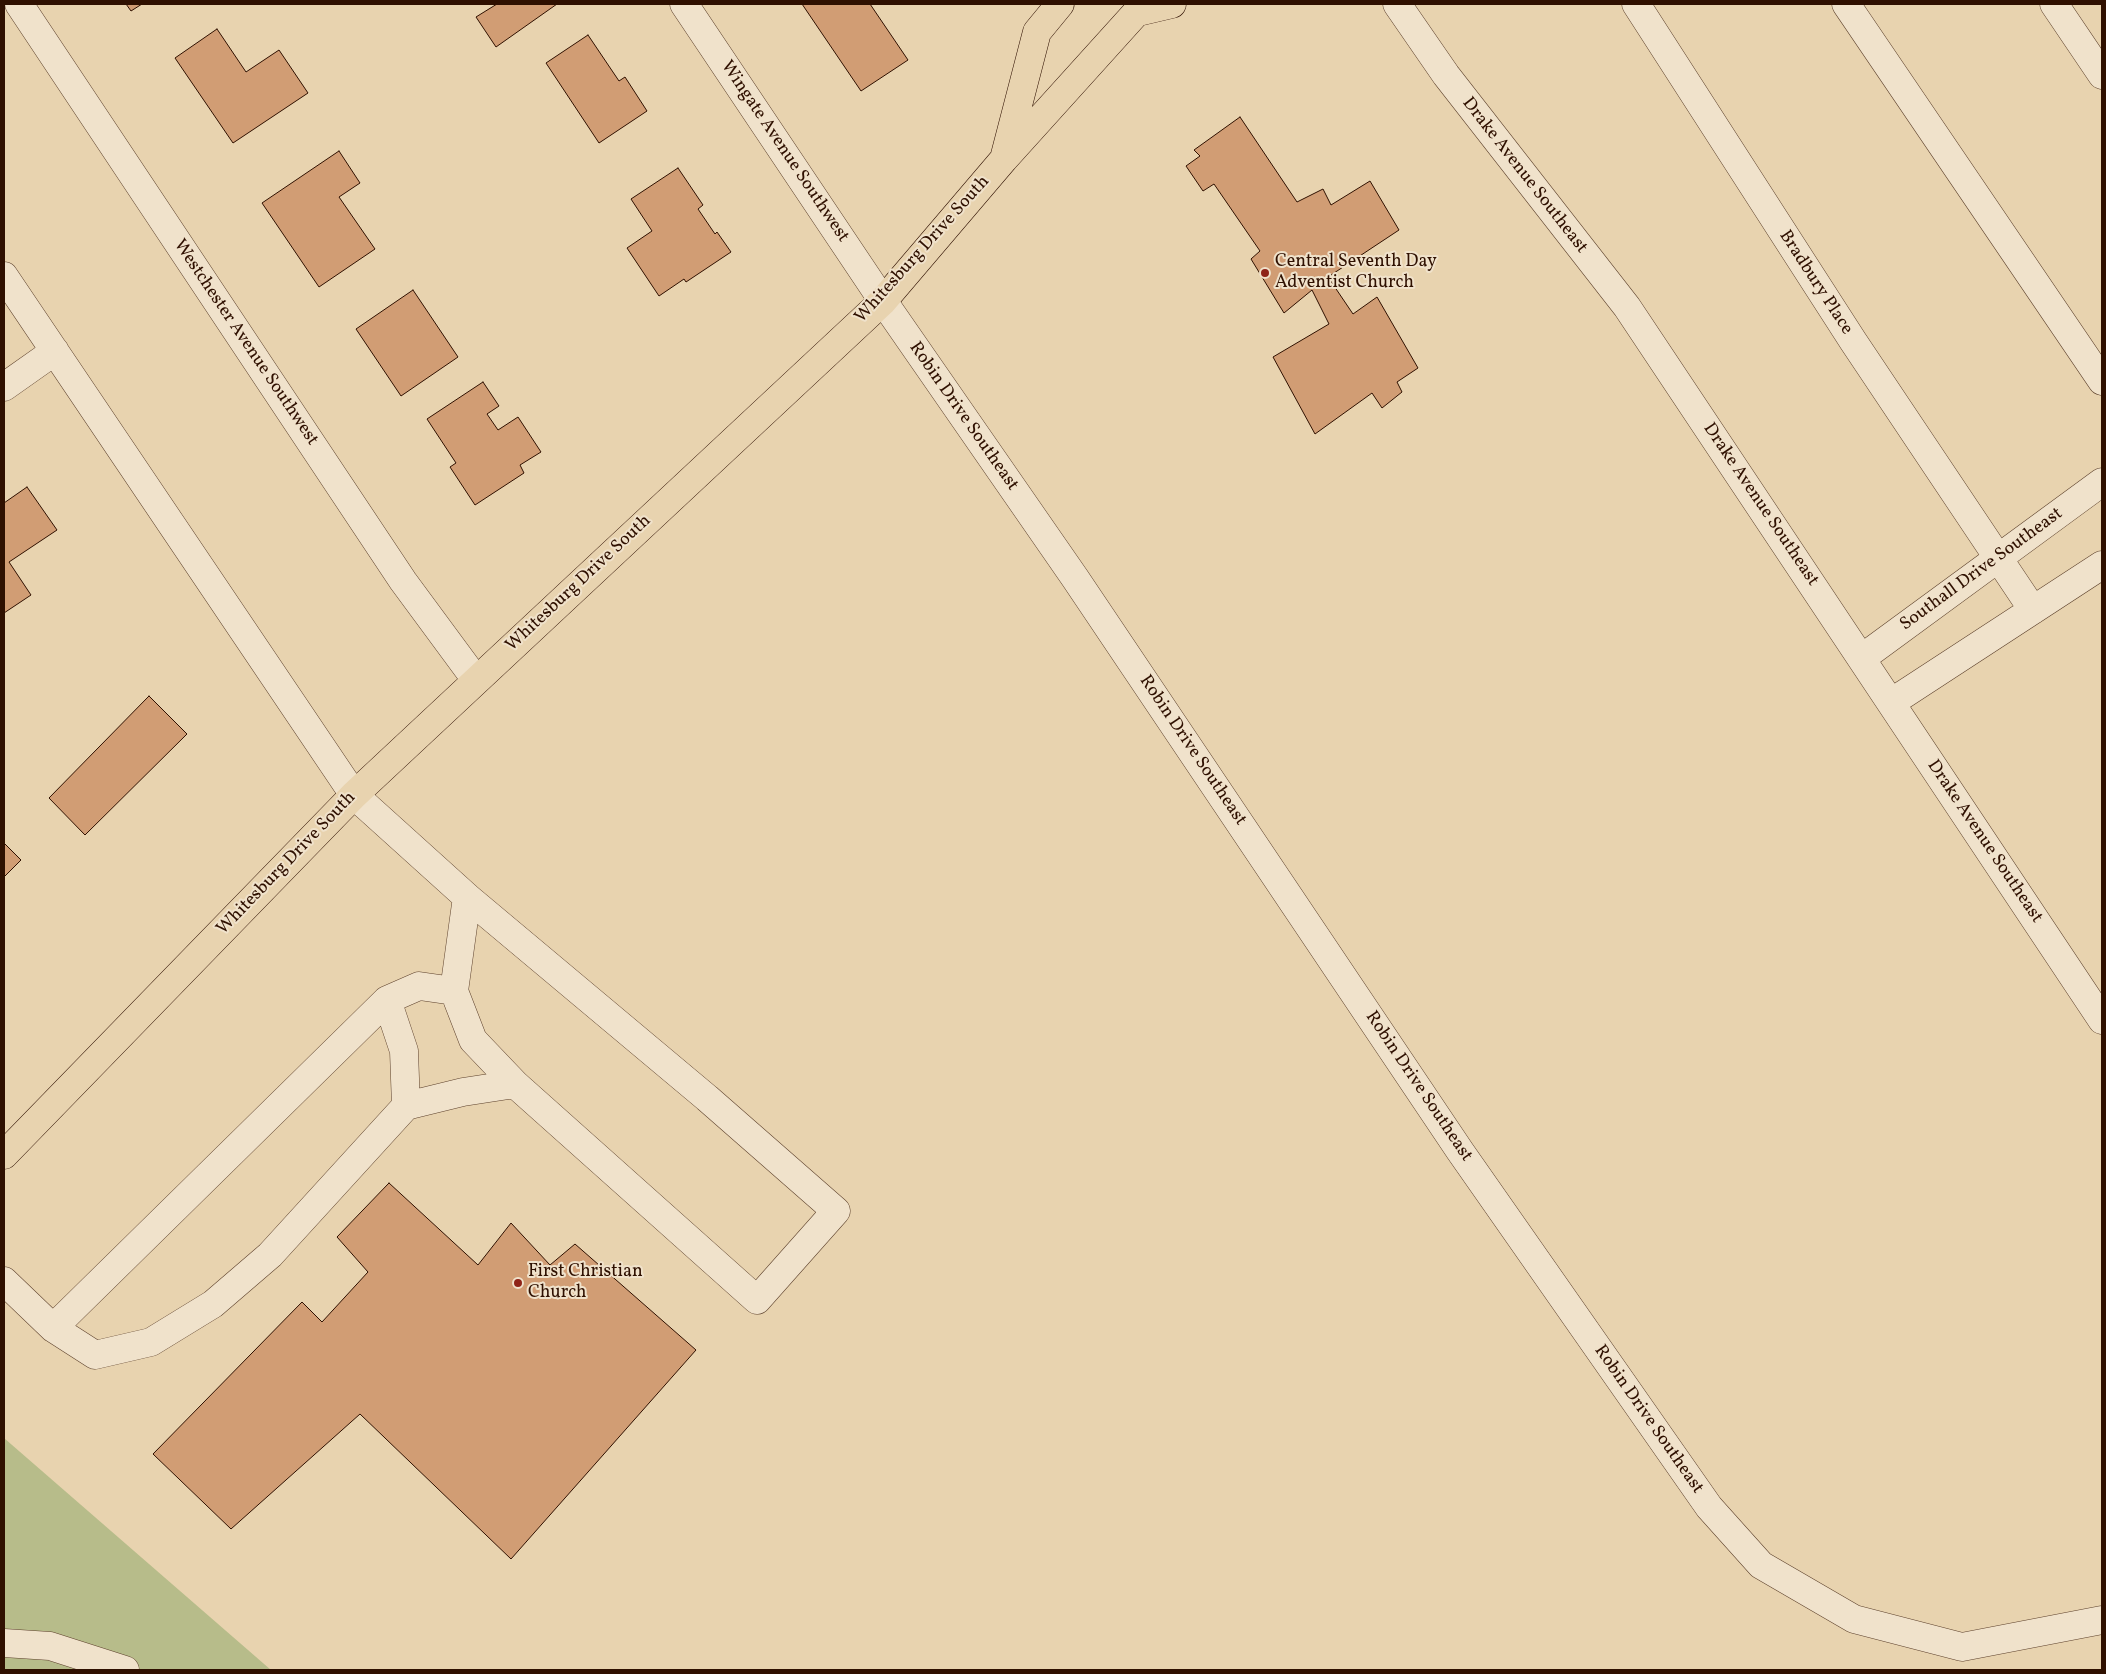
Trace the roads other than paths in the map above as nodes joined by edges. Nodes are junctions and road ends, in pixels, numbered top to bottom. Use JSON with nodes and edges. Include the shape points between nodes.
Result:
{"nodes":[{"id":1,"x":19,"y":4,"type":"edge"},
{"id":2,"x":684,"y":4,"type":"edge"},
{"id":3,"x":1060,"y":4,"type":"edge"},
{"id":4,"x":1172,"y":4,"type":"edge"},
{"id":5,"x":1397,"y":4,"type":"edge"},
{"id":6,"x":1636,"y":4,"type":"edge"},
{"id":7,"x":1846,"y":4,"type":"edge"},
{"id":8,"x":2054,"y":4,"type":"edge"},
{"id":9,"x":1141,"y":8,"type":"edge"},
{"id":10,"x":2102,"y":75,"type":"edge"},
{"id":11,"x":1004,"y":159,"type":"junction"},
{"id":12,"x":4,"y":276,"type":"edge"},
{"id":13,"x":883,"y":301,"type":"junction"},
{"id":14,"x":54,"y":350,"type":"junction"},
{"id":15,"x":2102,"y":381,"type":"edge"},
{"id":16,"x":4,"y":387,"type":"edge"},
{"id":17,"x":2102,"y":482,"type":"edge"},
{"id":18,"x":1999,"y":558,"type":"junction"},
{"id":19,"x":2102,"y":565,"type":"edge"},
{"id":20,"x":2033,"y":610,"type":"junction"},
{"id":21,"x":1862,"y":658,"type":"junction"},
{"id":22,"x":476,"y":680,"type":"junction"},
{"id":23,"x":1892,"y":702,"type":"junction"},
{"id":24,"x":354,"y":795,"type":"junction"},
{"id":25,"x":467,"y":897,"type":"junction"},
{"id":26,"x":454,"y":991,"type":"junction"},
{"id":27,"x":387,"y":1000,"type":"junction"},
{"id":28,"x":2102,"y":1020,"type":"edge"},
{"id":29,"x":515,"y":1084,"type":"junction"},
{"id":30,"x":406,"y":1106,"type":"junction"},
{"id":31,"x":4,"y":1155,"type":"edge"},
{"id":32,"x":4,"y":1281,"type":"edge"},
{"id":33,"x":53,"y":1328,"type":"junction"},
{"id":34,"x":2102,"y":1620,"type":"edge"},
{"id":35,"x":4,"y":1643,"type":"edge"},
{"id":36,"x":125,"y":1670,"type":"edge"}],
"edges":[{"from":1,"to":22,"type":"street","name":"Westchester Avenue Southwest","via":[[403,581]]},
{"from":2,"to":13,"type":"street","name":"Wingate Avenue Southwest"},
{"from":3,"to":11,"type":"main road","via":[[1036,32]]},
{"from":4,"to":9,"type":"main road"},
{"from":5,"to":21,"type":"street","name":"Drake Avenue Southeast","via":[[1446,76],[1627,307]]},
{"from":6,"to":18,"type":"street","name":"Bradbury Place","via":[[1853,341]]},
{"from":7,"to":15,"type":"street"},
{"from":8,"to":10,"type":"street"},
{"from":9,"to":11,"type":"main road","name":"Whitesburg Drive South"},
{"from":11,"to":13,"type":"main road","name":"Whitesburg Drive South"},
{"from":12,"to":14,"type":"street"},
{"from":13,"to":22,"type":"main road","name":"Whitesburg Drive South"},
{"from":13,"to":34,"type":"street","name":"Robin Drive Southeast","via":[[1080,586],[1460,1151],[1709,1507],[1761,1565],[1854,1619],[1962,1647]]},
{"from":14,"to":16,"type":"street"},
{"from":14,"to":24,"type":"street"},
{"from":17,"to":18,"type":"street","name":"Southall Drive Southeast"},
{"from":18,"to":20,"type":"street","name":"Bradbury Place"},
{"from":18,"to":21,"type":"street","name":"Southall Drive Southeast"},
{"from":19,"to":20,"type":"street"},
{"from":20,"to":23,"type":"street"},
{"from":21,"to":23,"type":"street","name":"Drake Avenue Southeast"},
{"from":22,"to":24,"type":"main road","name":"Whitesburg Drive South"},
{"from":23,"to":28,"type":"street","name":"Drake Avenue Southeast"},
{"from":24,"to":25,"type":"street"},
{"from":24,"to":31,"type":"main road","name":"Whitesburg Drive South"},
{"from":25,"to":26,"type":"street"},
{"from":25,"to":29,"type":"street","via":[[836,1211],[757,1300]]},
{"from":26,"to":27,"type":"street","via":[[418,986]]},
{"from":26,"to":29,"type":"street","via":[[473,1040]]},
{"from":27,"to":30,"type":"street","via":[[404,1051]]},
{"from":27,"to":33,"type":"street"},
{"from":29,"to":30,"type":"street","via":[[462,1092]]},
{"from":30,"to":33,"type":"street","via":[[270,1255],[213,1304],[151,1342],[95,1355]]},
{"from":32,"to":33,"type":"street"},
{"from":35,"to":36,"type":"street","via":[[50,1646]]}]}
